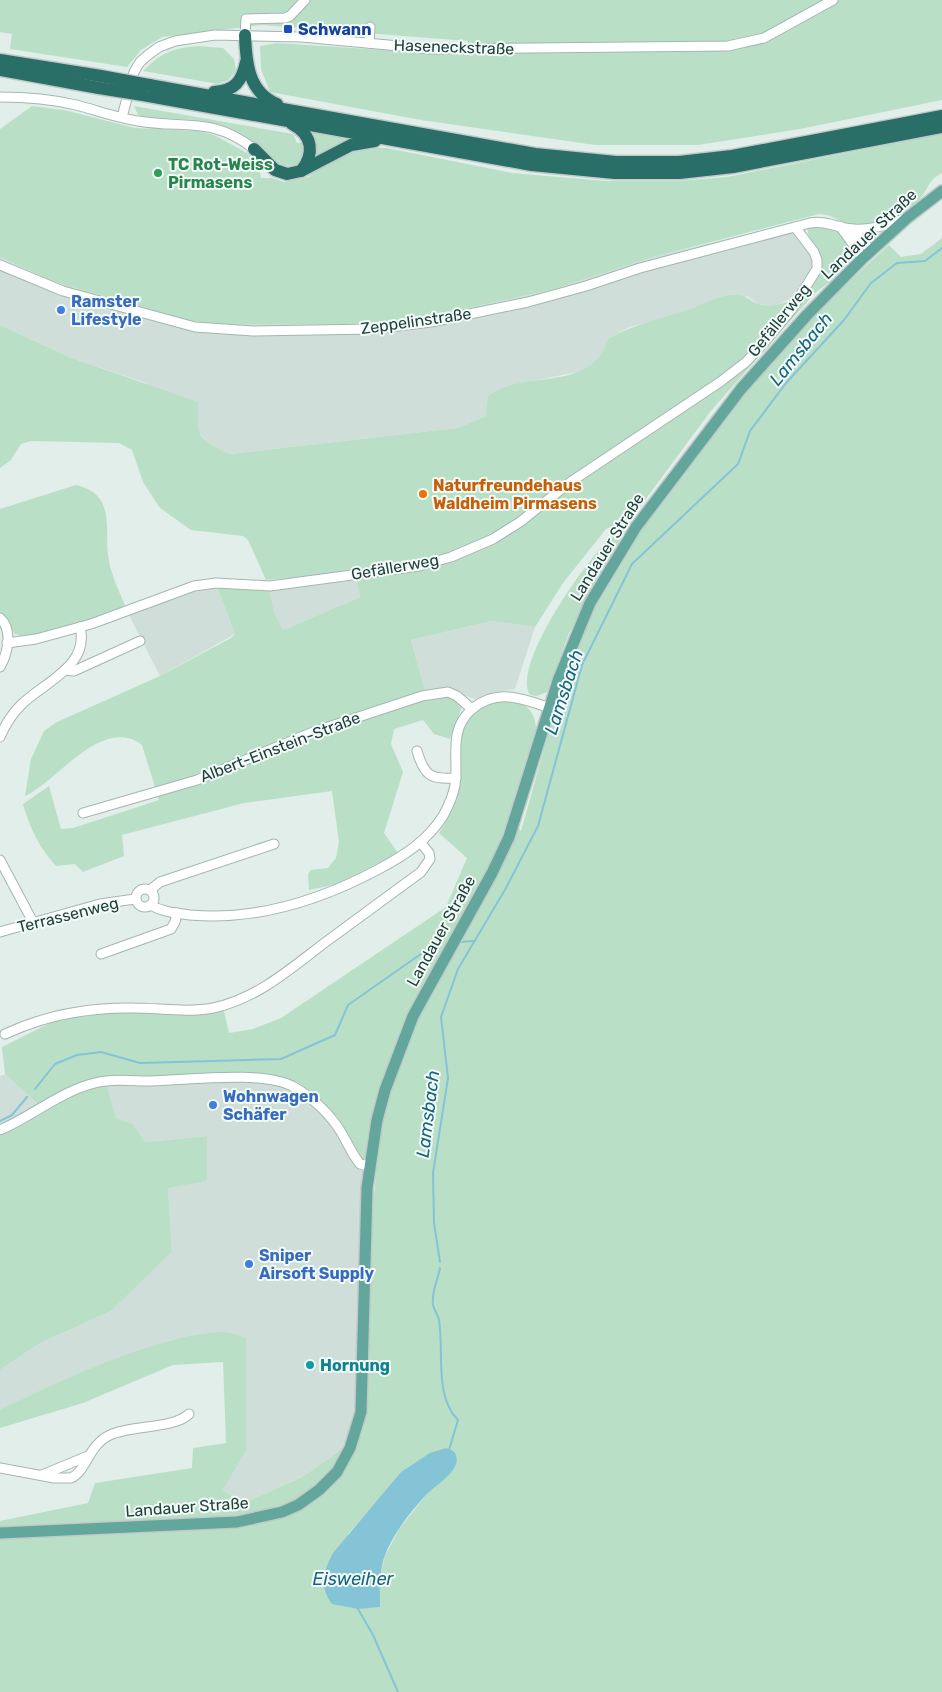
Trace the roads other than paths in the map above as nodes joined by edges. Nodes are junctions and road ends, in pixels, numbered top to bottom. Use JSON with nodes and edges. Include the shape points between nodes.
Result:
{"nodes":[{"id":1,"x":305,"y":0,"type":"edge"},
{"id":2,"x":829,"y":2,"type":"edge"},
{"id":3,"x":370,"y":27,"type":"dead end"},
{"id":4,"x":245,"y":34,"type":"junction"},
{"id":5,"x":369,"y":43,"type":"junction"},
{"id":6,"x":246,"y":57,"type":"junction"},
{"id":7,"x":0,"y":60,"type":"edge"},
{"id":8,"x":0,"y":70,"type":"edge"},
{"id":9,"x":100,"y":82,"type":"junction"},
{"id":10,"x":146,"y":90,"type":"junction"},
{"id":11,"x":196,"y":93,"type":"junction"},
{"id":12,"x":0,"y":97,"type":"edge"},
{"id":13,"x":291,"y":110,"type":"junction"},
{"id":14,"x":942,"y":116,"type":"edge"},
{"id":15,"x":122,"y":117,"type":"junction"},
{"id":16,"x":275,"y":119,"type":"junction"},
{"id":17,"x":942,"y":127,"type":"edge"},
{"id":18,"x":403,"y":142,"type":"junction"},
{"id":19,"x":254,"y":149,"type":"joint"},
{"id":20,"x":301,"y":171,"type":"junction"},
{"id":21,"x":942,"y":191,"type":"edge"},
{"id":22,"x":907,"y":218,"type":"junction"},
{"id":23,"x":835,"y":224,"type":"junction"},
{"id":24,"x":795,"y":227,"type":"junction"},
{"id":25,"x":852,"y":229,"type":"junction"},
{"id":26,"x":867,"y":254,"type":"junction"},
{"id":27,"x":0,"y":265,"type":"edge"},
{"id":28,"x":0,"y":618,"type":"edge"},
{"id":29,"x":80,"y":627,"type":"junction"},
{"id":30,"x":140,"y":641,"type":"dead end"},
{"id":31,"x":7,"y":643,"type":"junction"},
{"id":32,"x":0,"y":667,"type":"edge"},
{"id":33,"x":66,"y":670,"type":"junction"},
{"id":34,"x":550,"y":708,"type":"junction"},
{"id":35,"x":472,"y":710,"type":"junction"},
{"id":36,"x":0,"y":737,"type":"edge"},
{"id":37,"x":417,"y":751,"type":"dead end"},
{"id":38,"x":456,"y":778,"type":"junction"},
{"id":39,"x":83,"y":813,"type":"dead end"},
{"id":40,"x":421,"y":843,"type":"junction"},
{"id":41,"x":274,"y":844,"type":"dead end"},
{"id":42,"x":0,"y":860,"type":"edge"},
{"id":43,"x":150,"y":890,"type":"junction"},
{"id":44,"x":136,"y":899,"type":"junction"},
{"id":45,"x":150,"y":905,"type":"junction"},
{"id":46,"x":176,"y":913,"type":"junction"},
{"id":47,"x":34,"y":924,"type":"junction"},
{"id":48,"x":0,"y":932,"type":"edge"},
{"id":49,"x":101,"y":954,"type":"dead end"},
{"id":50,"x":5,"y":1034,"type":"dead end"},
{"id":51,"x":0,"y":1130,"type":"edge"},
{"id":52,"x":370,"y":1166,"type":"junction"},
{"id":53,"x":189,"y":1414,"type":"dead end"},
{"id":54,"x":0,"y":1468,"type":"edge"},
{"id":55,"x":0,"y":1533,"type":"edge"}],
"edges":[{"from":1,"to":4,"type":"street","via":[[285,18],[246,19]]},
{"from":2,"to":5,"type":"street","name":"Haseneckstraße","via":[[764,38],[728,46],[484,50]]},
{"from":3,"to":5,"type":"street"},
{"from":4,"to":5,"type":"street","name":"Haseneckstraße"},
{"from":4,"to":6,"type":"highway"},
{"from":4,"to":15,"type":"street","name":"Haseneckstraße","via":[[199,36],[158,47],[140,62],[134,72]]},
{"from":6,"to":11,"type":"highway","via":[[241,80],[235,86],[224,91]]},
{"from":6,"to":13,"type":"highway","via":[[255,88],[272,102]]},
{"from":7,"to":9,"type":"highway"},
{"from":8,"to":9,"type":"highway"},
{"from":9,"to":10,"type":"highway","bridge":true},
{"from":10,"to":11,"type":"highway"},
{"from":10,"to":16,"type":"highway"},
{"from":11,"to":13,"type":"highway"},
{"from":12,"to":15,"type":"street","via":[[65,103]]},
{"from":13,"to":14,"type":"highway","via":[[535,154],[639,162],[679,162],[732,156]]},
{"from":15,"to":19,"type":"street","via":[[207,126],[233,135]]},
{"from":16,"to":18,"type":"highway"},
{"from":16,"to":20,"type":"highway","via":[[298,128],[309,139],[310,156]]},
{"from":17,"to":18,"type":"highway","via":[[742,166],[658,174],[562,169]]},
{"from":18,"to":20,"type":"highway","via":[[374,141],[351,145]]},
{"from":19,"to":20,"type":"highway","via":[[280,173]]},
{"from":21,"to":22,"type":"main road","name":"Landauer Straße"},
{"from":22,"to":25,"type":"street","name":"Zeppelinstraße","via":[[868,229]]},
{"from":22,"to":26,"type":"main road","name":"Landauer Straße"},
{"from":23,"to":24,"type":"street","name":"Zeppelinstraße","via":[[820,221]]},
{"from":23,"to":25,"type":"street","name":"Zeppelinstraße"},
{"from":23,"to":26,"type":"street"},
{"from":24,"to":27,"type":"street","name":"Zeppelinstraße","via":[[528,302],[431,322],[374,329],[263,332],[195,327],[63,291]]},
{"from":24,"to":29,"type":"street","name":"Gefällerweg","via":[[814,252],[817,269],[764,344],[720,382],[569,483],[493,539],[451,557],[419,566],[270,586],[216,583],[194,586]]},
{"from":25,"to":26,"type":"street"},
{"from":26,"to":34,"type":"main road","name":"Landauer Straße","via":[[741,389],[636,527],[590,604],[567,654]]},
{"from":28,"to":31,"type":"street","via":[[6,626]]},
{"from":29,"to":31,"type":"street","name":"Gefällerweg"},
{"from":29,"to":33,"type":"street","via":[[81,647]]},
{"from":30,"to":33,"type":"street","via":[[82,667]]},
{"from":31,"to":32,"type":"street"},
{"from":33,"to":36,"type":"street","via":[[21,704]]},
{"from":34,"to":35,"type":"street","via":[[518,697],[502,696]]},
{"from":34,"to":52,"type":"main road","name":"Landauer Straße","via":[[501,855],[402,1039],[377,1120]]},
{"from":35,"to":38,"type":"street","via":[[464,718],[456,737]]},
{"from":35,"to":39,"type":"street","name":"Albert-Einstein-Straße","via":[[448,692],[422,696],[312,732],[196,780]]},
{"from":37,"to":38,"type":"street","via":[[422,768],[428,774]]},
{"from":38,"to":40,"type":"street","via":[[444,815]]},
{"from":40,"to":46,"type":"street","via":[[359,880],[303,902],[246,914]]},
{"from":40,"to":50,"type":"street","via":[[429,852],[430,859],[421,872],[269,985],[240,1000],[191,1011],[83,1010],[44,1018]]},
{"from":41,"to":43,"type":"street","via":[[160,882]]},
{"from":42,"to":47,"type":"street"},
{"from":43,"to":44,"type":"street","via":[[142,889]]},
{"from":43,"to":45,"type":"street","via":[[154,900]]},
{"from":44,"to":45,"type":"street","via":[[143,907]]},
{"from":44,"to":47,"type":"street","name":"Terrassenweg","via":[[100,904]]},
{"from":45,"to":46,"type":"street","via":[[157,910]]},
{"from":46,"to":49,"type":"street","via":[[171,929]]},
{"from":47,"to":48,"type":"street","name":"Terrassenweg"},
{"from":51,"to":52,"type":"street","via":[[32,1115],[64,1094],[100,1082],[204,1078],[265,1080],[286,1083],[310,1098],[334,1121],[360,1164]]},
{"from":52,"to":55,"type":"main road","name":"Landauer Straße","via":[[365,1219],[361,1412],[350,1448],[332,1478],[306,1500],[282,1512],[237,1522]]},
{"from":53,"to":54,"type":"street","via":[[177,1421],[109,1435],[98,1443],[83,1467],[71,1478],[38,1476]]}]}
